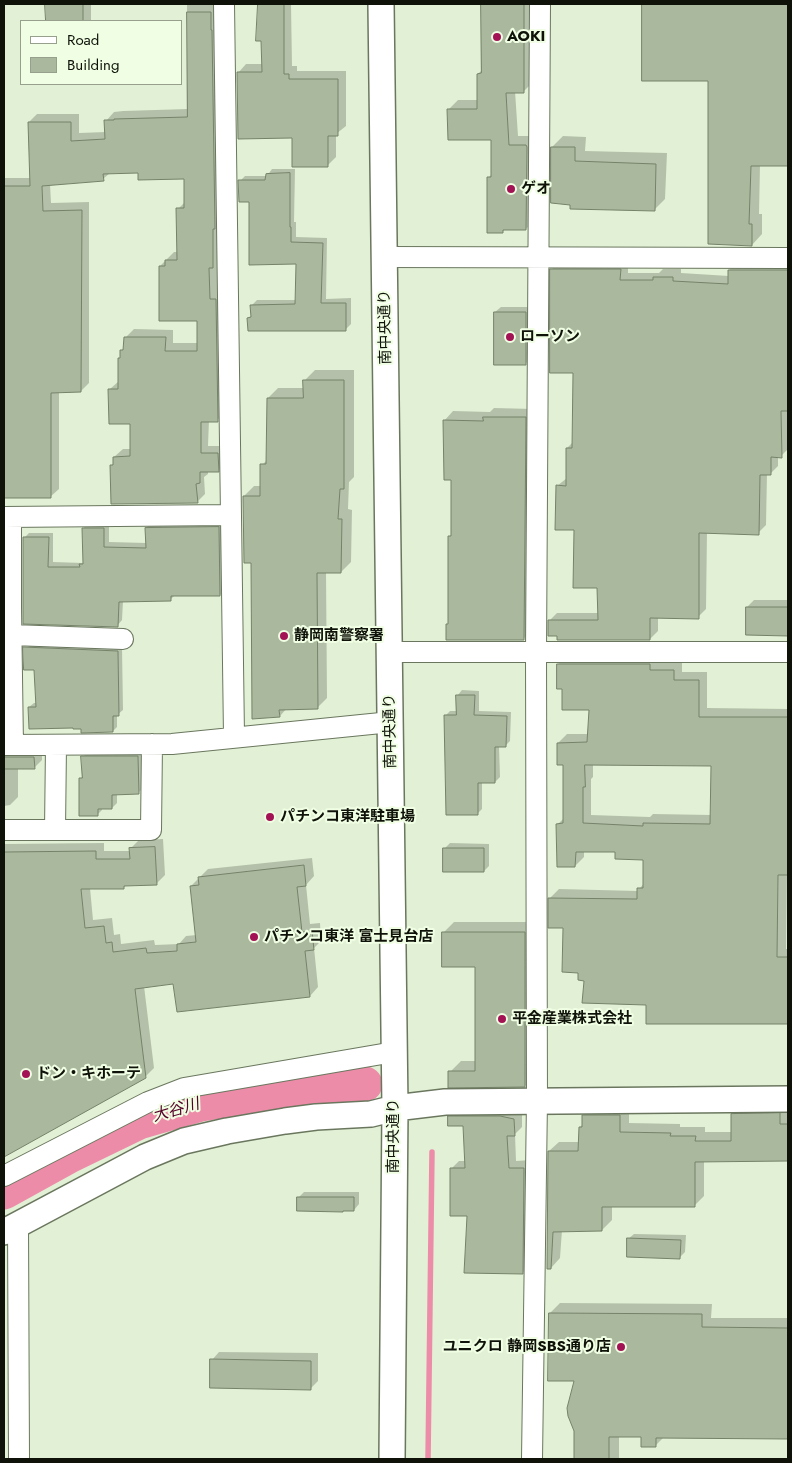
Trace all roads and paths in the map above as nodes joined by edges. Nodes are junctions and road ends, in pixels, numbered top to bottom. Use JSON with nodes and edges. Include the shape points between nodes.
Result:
{"nodes":[{"id":1,"x":224,"y":4,"type":"edge"},
{"id":2,"x":382,"y":4,"type":"edge"},
{"id":3,"x":540,"y":4,"type":"edge"},
{"id":4,"x":385,"y":258,"type":"junction"},
{"id":5,"x":538,"y":258,"type":"junction"},
{"id":6,"x":788,"y":258,"type":"edge"},
{"id":7,"x":230,"y":515,"type":"junction"},
{"id":8,"x":8,"y":517,"type":"edge"},
{"id":9,"x":7,"y":607,"type":"edge"},
{"id":10,"x":12,"y":635,"type":"junction"},
{"id":11,"x":123,"y":639,"type":"dead end"},
{"id":12,"x":390,"y":652,"type":"junction"},
{"id":13,"x":536,"y":652,"type":"junction"},
{"id":14,"x":788,"y":652,"type":"edge"},
{"id":15,"x":391,"y":722,"type":"junction"},
{"id":16,"x":234,"y":736,"type":"junction"},
{"id":17,"x":152,"y":744,"type":"junction"},
{"id":18,"x":9,"y":745,"type":"edge"},
{"id":19,"x":56,"y":745,"type":"junction"},
{"id":20,"x":4,"y":830,"type":"edge"},
{"id":21,"x":55,"y":830,"type":"junction"},
{"id":22,"x":394,"y":1052,"type":"junction"},
{"id":23,"x":788,"y":1098,"type":"edge"},
{"id":24,"x":537,"y":1100,"type":"junction"},
{"id":25,"x":395,"y":1108,"type":"junction"},
{"id":26,"x":4,"y":1176,"type":"edge"},
{"id":27,"x":11,"y":1228,"type":"edge"},
{"id":28,"x":18,"y":1459,"type":"edge"},
{"id":29,"x":392,"y":1459,"type":"edge"},
{"id":30,"x":532,"y":1459,"type":"edge"}],
"edges":[{"from":1,"to":7,"type":"street"},
{"from":2,"to":4,"type":"street","name":"南中央通り"},
{"from":3,"to":5,"type":"street"},
{"from":4,"to":5,"type":"street"},
{"from":4,"to":12,"type":"street","name":"南中央通り"},
{"from":5,"to":6,"type":"street"},
{"from":5,"to":13,"type":"street"},
{"from":7,"to":8,"type":"street"},
{"from":7,"to":16,"type":"street"},
{"from":8,"to":9,"type":"street"},
{"from":9,"to":10,"type":"street"},
{"from":10,"to":11,"type":"street"},
{"from":10,"to":18,"type":"street"},
{"from":12,"to":13,"type":"street"},
{"from":12,"to":15,"type":"street","name":"南中央通り"},
{"from":13,"to":14,"type":"street"},
{"from":13,"to":24,"type":"street"},
{"from":15,"to":16,"type":"street"},
{"from":15,"to":22,"type":"street","name":"南中央通り"},
{"from":16,"to":17,"type":"street"},
{"from":17,"to":19,"type":"street"},
{"from":17,"to":21,"type":"street","via":[[151,830]]},
{"from":18,"to":19,"type":"street"},
{"from":19,"to":21,"type":"street"},
{"from":20,"to":21,"type":"street"},
{"from":22,"to":25,"type":"street","name":"南中央通り"},
{"from":22,"to":26,"type":"street","via":[[184,1088],[148,1102]]},
{"from":23,"to":24,"type":"street"},
{"from":24,"to":25,"type":"street","via":[[445,1102]]},
{"from":24,"to":30,"type":"street"},
{"from":25,"to":27,"type":"street","via":[[371,1114],[285,1121],[184,1141],[145,1157]]},
{"from":25,"to":29,"type":"street","name":"南中央通り"},
{"from":27,"to":28,"type":"street"}]}
